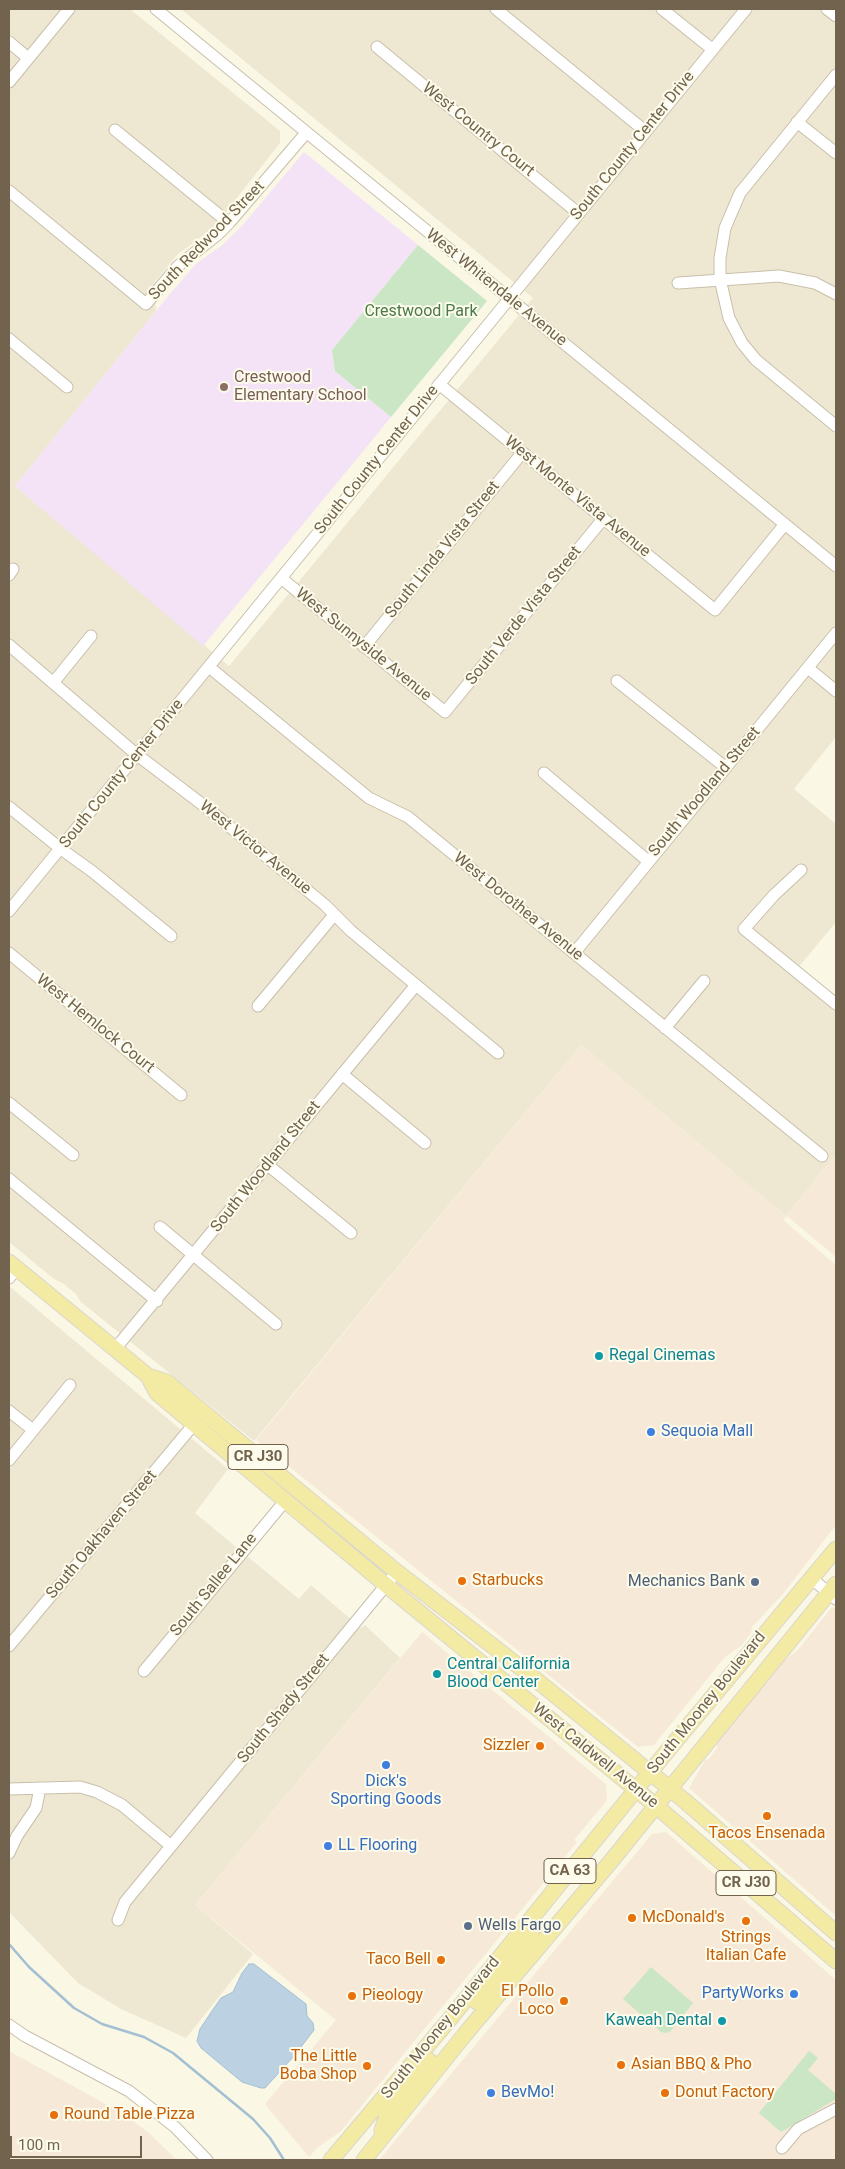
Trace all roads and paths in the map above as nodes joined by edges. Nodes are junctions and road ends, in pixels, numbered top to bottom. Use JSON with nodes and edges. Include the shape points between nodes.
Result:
{"nodes":[{"id":1,"x":70,"y":9,"type":"edge"},
{"id":2,"x":156,"y":9,"type":"edge"},
{"id":3,"x":496,"y":9,"type":"edge"},
{"id":4,"x":662,"y":9,"type":"edge"},
{"id":5,"x":746,"y":9,"type":"edge"},
{"id":6,"x":827,"y":9,"type":"edge"},
{"id":7,"x":836,"y":16,"type":"edge"},
{"id":8,"x":9,"y":42,"type":"edge"},
{"id":9,"x":377,"y":47,"type":"dead end"},
{"id":10,"x":712,"y":50,"type":"junction"},
{"id":11,"x":28,"y":58,"type":"junction"},
{"id":12,"x":836,"y":75,"type":"edge"},
{"id":13,"x":9,"y":82,"type":"edge"},
{"id":14,"x":798,"y":122,"type":"junction"},
{"id":15,"x":116,"y":130,"type":"dead end"},
{"id":16,"x":645,"y":131,"type":"junction"},
{"id":17,"x":306,"y":133,"type":"junction"},
{"id":18,"x":836,"y":153,"type":"edge"},
{"id":19,"x":9,"y":191,"type":"edge"},
{"id":20,"x":578,"y":213,"type":"junction"},
{"id":21,"x":229,"y":223,"type":"junction"},
{"id":22,"x":720,"y":279,"type":"junction"},
{"id":23,"x":678,"y":284,"type":"dead end"},
{"id":24,"x":836,"y":294,"type":"edge"},
{"id":25,"x":509,"y":299,"type":"junction"},
{"id":26,"x":9,"y":340,"type":"edge"},
{"id":27,"x":438,"y":384,"type":"junction"},
{"id":28,"x":67,"y":387,"type":"dead end"},
{"id":29,"x":836,"y":426,"type":"edge"},
{"id":30,"x":522,"y":453,"type":"junction"},
{"id":31,"x":603,"y":519,"type":"junction"},
{"id":32,"x":785,"y":524,"type":"junction"},
{"id":33,"x":836,"y":566,"type":"edge"},
{"id":34,"x":281,"y":578,"type":"junction"},
{"id":35,"x":836,"y":633,"type":"edge"},
{"id":36,"x":91,"y":636,"type":"dead end"},
{"id":37,"x":9,"y":646,"type":"edge"},
{"id":38,"x":364,"y":647,"type":"junction"},
{"id":39,"x":209,"y":666,"type":"junction"},
{"id":40,"x":808,"y":668,"type":"junction"},
{"id":41,"x":618,"y":681,"type":"dead end"},
{"id":42,"x":53,"y":683,"type":"junction"},
{"id":43,"x":836,"y":691,"type":"edge"},
{"id":44,"x":445,"y":712,"type":"joint"},
{"id":45,"x":136,"y":754,"type":"junction"},
{"id":46,"x":725,"y":768,"type":"junction"},
{"id":47,"x":544,"y":773,"type":"dead end"},
{"id":48,"x":9,"y":807,"type":"edge"},
{"id":49,"x":60,"y":849,"type":"junction"},
{"id":50,"x":648,"y":861,"type":"junction"},
{"id":51,"x":801,"y":870,"type":"dead end"},
{"id":52,"x":9,"y":911,"type":"edge"},
{"id":53,"x":334,"y":915,"type":"junction"},
{"id":54,"x":171,"y":936,"type":"dead end"},
{"id":55,"x":575,"y":952,"type":"junction"},
{"id":56,"x":9,"y":953,"type":"edge"},
{"id":57,"x":704,"y":981,"type":"dead end"},
{"id":58,"x":416,"y":985,"type":"junction"},
{"id":59,"x":836,"y":1004,"type":"edge"},
{"id":60,"x":258,"y":1006,"type":"dead end"},
{"id":61,"x":665,"y":1028,"type":"junction"},
{"id":62,"x":498,"y":1053,"type":"dead end"},
{"id":63,"x":342,"y":1074,"type":"junction"},
{"id":64,"x":181,"y":1095,"type":"dead end"},
{"id":65,"x":9,"y":1103,"type":"edge"},
{"id":66,"x":425,"y":1143,"type":"dead end"},
{"id":67,"x":73,"y":1155,"type":"dead end"},
{"id":68,"x":822,"y":1156,"type":"dead end"},
{"id":69,"x":269,"y":1166,"type":"junction"},
{"id":70,"x":9,"y":1179,"type":"edge"},
{"id":71,"x":160,"y":1227,"type":"dead end"},
{"id":72,"x":351,"y":1233,"type":"dead end"},
{"id":73,"x":193,"y":1255,"type":"junction"},
{"id":74,"x":11,"y":1269,"type":"edge"},
{"id":75,"x":157,"y":1301,"type":"junction"},
{"id":76,"x":276,"y":1324,"type":"dead end"},
{"id":77,"x":115,"y":1348,"type":"junction"},
{"id":78,"x":148,"y":1376,"type":"junction"},
{"id":79,"x":70,"y":1385,"type":"dead end"},
{"id":80,"x":9,"y":1411,"type":"edge"},
{"id":81,"x":194,"y":1424,"type":"junction"},
{"id":82,"x":33,"y":1430,"type":"junction"},
{"id":83,"x":9,"y":1460,"type":"edge"},
{"id":84,"x":277,"y":1473,"type":"junction"},
{"id":85,"x":285,"y":1501,"type":"junction"},
{"id":86,"x":836,"y":1549,"type":"edge"},
{"id":87,"x":397,"y":1572,"type":"junction"},
{"id":88,"x":811,"y":1578,"type":"junction"},
{"id":89,"x":386,"y":1585,"type":"junction"},
{"id":90,"x":834,"y":1592,"type":"edge"},
{"id":91,"x":9,"y":1646,"type":"edge"},
{"id":92,"x":144,"y":1671,"type":"dead end"},
{"id":93,"x":650,"y":1773,"type":"junction"},
{"id":94,"x":40,"y":1788,"type":"junction"},
{"id":95,"x":669,"y":1788,"type":"junction"},
{"id":96,"x":9,"y":1789,"type":"edge"},
{"id":97,"x":636,"y":1790,"type":"junction"},
{"id":98,"x":655,"y":1805,"type":"junction"},
{"id":99,"x":171,"y":1846,"type":"junction"},
{"id":100,"x":9,"y":1853,"type":"edge"},
{"id":101,"x":533,"y":1916,"type":"junction"},
{"id":102,"x":118,"y":1920,"type":"dead end"},
{"id":103,"x":836,"y":1932,"type":"edge"},
{"id":104,"x":836,"y":1961,"type":"edge"},
{"id":105,"x":449,"y":2020,"type":"junction"},
{"id":106,"x":9,"y":2025,"type":"edge"},
{"id":107,"x":466,"y":2033,"type":"junction"},
{"id":108,"x":836,"y":2109,"type":"edge"},
{"id":109,"x":378,"y":2142,"type":"junction"},
{"id":110,"x":782,"y":2148,"type":"dead end"},
{"id":111,"x":207,"y":2160,"type":"edge"},
{"id":112,"x":331,"y":2160,"type":"edge"},
{"id":113,"x":364,"y":2160,"type":"edge"}],
"edges":[{"from":1,"to":11,"type":"street"},
{"from":2,"to":17,"type":"street","name":"West Whitendale Avenue"},
{"from":3,"to":16,"type":"street"},
{"from":4,"to":10,"type":"street"},
{"from":5,"to":10,"type":"street","name":"South County Center Drive"},
{"from":6,"to":7,"type":"street"},
{"from":8,"to":11,"type":"street"},
{"from":9,"to":20,"type":"street","name":"West Country Court"},
{"from":10,"to":16,"type":"street","name":"South County Center Drive"},
{"from":11,"to":13,"type":"street"},
{"from":12,"to":14,"type":"street"},
{"from":14,"to":18,"type":"street"},
{"from":14,"to":22,"type":"street","via":[[749,180],[733,208],[722,241]]},
{"from":15,"to":21,"type":"street"},
{"from":16,"to":20,"type":"street","name":"South County Center Drive"},
{"from":17,"to":21,"type":"street","name":"South Redwood Street"},
{"from":17,"to":25,"type":"street","name":"West Whitendale Avenue"},
{"from":19,"to":21,"type":"street","name":"South Redwood Street","via":[[146,304],[178,266]]},
{"from":20,"to":25,"type":"street","name":"South County Center Drive"},
{"from":22,"to":23,"type":"street"},
{"from":22,"to":24,"type":"street","via":[[794,277]]},
{"from":22,"to":29,"type":"street","via":[[729,318],[742,343],[756,360]]},
{"from":25,"to":27,"type":"street","name":"South County Center Drive"},
{"from":25,"to":32,"type":"street","name":"West Whitendale Avenue"},
{"from":26,"to":28,"type":"street"},
{"from":27,"to":30,"type":"street","name":"West Monte Vista Avenue"},
{"from":27,"to":34,"type":"street","name":"South County Center Drive"},
{"from":30,"to":31,"type":"street","name":"West Monte Vista Avenue"},
{"from":30,"to":38,"type":"street","name":"South Linda Vista Street"},
{"from":31,"to":32,"type":"street","name":"West Monte Vista Avenue","via":[[715,610]]},
{"from":31,"to":44,"type":"street","name":"South Verde Vista Street"},
{"from":32,"to":33,"type":"street","name":"West Whitendale Avenue"},
{"from":34,"to":38,"type":"street","name":"West Sunnyside Avenue"},
{"from":34,"to":39,"type":"street","name":"South County Center Drive"},
{"from":35,"to":40,"type":"street","name":"South Woodland Street"},
{"from":36,"to":42,"type":"street"},
{"from":37,"to":42,"type":"street","name":"West Victor Avenue"},
{"from":38,"to":44,"type":"street","name":"West Sunnyside Avenue"},
{"from":39,"to":45,"type":"street","name":"South County Center Drive"},
{"from":39,"to":55,"type":"street","name":"West Dorothea Avenue","via":[[368,798],[408,817]]},
{"from":40,"to":43,"type":"street"},
{"from":40,"to":46,"type":"street","name":"South Woodland Street"},
{"from":41,"to":46,"type":"street"},
{"from":42,"to":45,"type":"street","name":"West Victor Avenue"},
{"from":45,"to":49,"type":"street","name":"South County Center Drive"},
{"from":45,"to":53,"type":"street","name":"West Victor Avenue","via":[[207,808]]},
{"from":46,"to":50,"type":"street","name":"South Woodland Street"},
{"from":47,"to":50,"type":"street"},
{"from":48,"to":49,"type":"street"},
{"from":49,"to":52,"type":"street","name":"South County Center Drive"},
{"from":49,"to":54,"type":"street"},
{"from":50,"to":55,"type":"street","name":"South Woodland Street"},
{"from":51,"to":59,"type":"street","via":[[774,894],[744,929]]},
{"from":53,"to":58,"type":"street","name":"West Victor Avenue"},
{"from":53,"to":60,"type":"street"},
{"from":55,"to":61,"type":"street","name":"West Dorothea Avenue"},
{"from":56,"to":64,"type":"street","name":"West Hemlock Court"},
{"from":57,"to":61,"type":"street"},
{"from":58,"to":62,"type":"street","name":"West Victor Avenue"},
{"from":58,"to":63,"type":"street","name":"South Woodland Street"},
{"from":61,"to":68,"type":"street","name":"West Dorothea Avenue"},
{"from":63,"to":66,"type":"street"},
{"from":63,"to":69,"type":"street","name":"South Woodland Street"},
{"from":65,"to":67,"type":"street"},
{"from":69,"to":72,"type":"street"},
{"from":69,"to":73,"type":"street","name":"South Woodland Street"},
{"from":70,"to":75,"type":"street"},
{"from":71,"to":73,"type":"street"},
{"from":73,"to":75,"type":"street","name":"South Woodland Street"},
{"from":73,"to":76,"type":"street"},
{"from":74,"to":77,"type":"main road","name":"West Caldwell Avenue","number":"CR J30"},
{"from":75,"to":77,"type":"street","name":"South Woodland Street"},
{"from":77,"to":78,"type":"main road","name":"West Caldwell Avenue","number":"CR J30"},
{"from":78,"to":81,"type":"main road","name":"West Caldwell Avenue","number":"CR J30","via":[[157,1393]]},
{"from":78,"to":84,"type":"main road","name":"West Caldwell Avenue","number":"CR J30","via":[[167,1382]]},
{"from":79,"to":82,"type":"street"},
{"from":80,"to":82,"type":"street"},
{"from":81,"to":84,"type":"main road","via":[[200,1420],[206,1423],[257,1465]]},
{"from":81,"to":85,"type":"main road","name":"West Caldwell Avenue","number":"CR J30"},
{"from":81,"to":91,"type":"street","name":"South Oakhaven Street"},
{"from":82,"to":83,"type":"street"},
{"from":84,"to":87,"type":"main road","name":"West Caldwell Avenue","number":"CR J30"},
{"from":85,"to":89,"type":"main road","name":"West Caldwell Avenue","number":"CR J30"},
{"from":85,"to":92,"type":"street","name":"South Sallee Lane"},
{"from":86,"to":88,"type":"main road","name":"South Mooney Boulevard","number":"CA 63"},
{"from":87,"to":89,"type":"street","name":"South Shady Street"},
{"from":87,"to":93,"type":"main road","name":"West Caldwell Avenue","number":"CR J30"},
{"from":88,"to":90,"type":"street"},
{"from":88,"to":93,"type":"main road","name":"South Mooney Boulevard","number":"CA 63"},
{"from":89,"to":97,"type":"main road","name":"West Caldwell Avenue","number":"CR J30"},
{"from":89,"to":99,"type":"street","name":"South Shady Street"},
{"from":90,"to":95,"type":"main road","name":"South Mooney Boulevard","number":"CA 63"},
{"from":93,"to":95,"type":"main road","name":"West Caldwell Avenue","number":"CR J30"},
{"from":93,"to":97,"type":"main road","name":"South Mooney Boulevard","number":"CA 63"},
{"from":94,"to":96,"type":"street"},
{"from":94,"to":99,"type":"street","via":[[80,1787],[108,1797]]},
{"from":94,"to":100,"type":"street","via":[[36,1808]]},
{"from":95,"to":98,"type":"main road","name":"South Mooney Boulevard","number":"CA 63"},
{"from":95,"to":103,"type":"main road","name":"West Caldwell Avenue","number":"CR J30"},
{"from":97,"to":98,"type":"main road","name":"West Caldwell Avenue","number":"CR J30"},
{"from":97,"to":101,"type":"main road","name":"South Mooney Boulevard","number":"CA 63"},
{"from":98,"to":104,"type":"main road","name":"West Caldwell Avenue","number":"CR J30"},
{"from":98,"to":107,"type":"main road","name":"South Mooney Boulevard","number":"CA 63"},
{"from":99,"to":102,"type":"street","name":"South Shady Street","via":[[125,1902]]},
{"from":101,"to":105,"type":"main road","name":"South Mooney Boulevard","number":"CA 63"},
{"from":101,"to":107,"type":"main road","via":[[532,1931],[527,1941],[464,2018]]},
{"from":105,"to":109,"type":"main road","via":[[453,2028],[451,2034],[388,2112]]},
{"from":105,"to":112,"type":"main road","name":"South Mooney Boulevard","number":"CA 63"},
{"from":106,"to":111,"type":"street","via":[[129,2092],[175,2126]]},
{"from":107,"to":109,"type":"main road","name":"South Mooney Boulevard","number":"CA 63"},
{"from":108,"to":110,"type":"street","via":[[798,2129]]},
{"from":109,"to":113,"type":"main road","name":"South Mooney Boulevard","number":"CA 63"}]}
